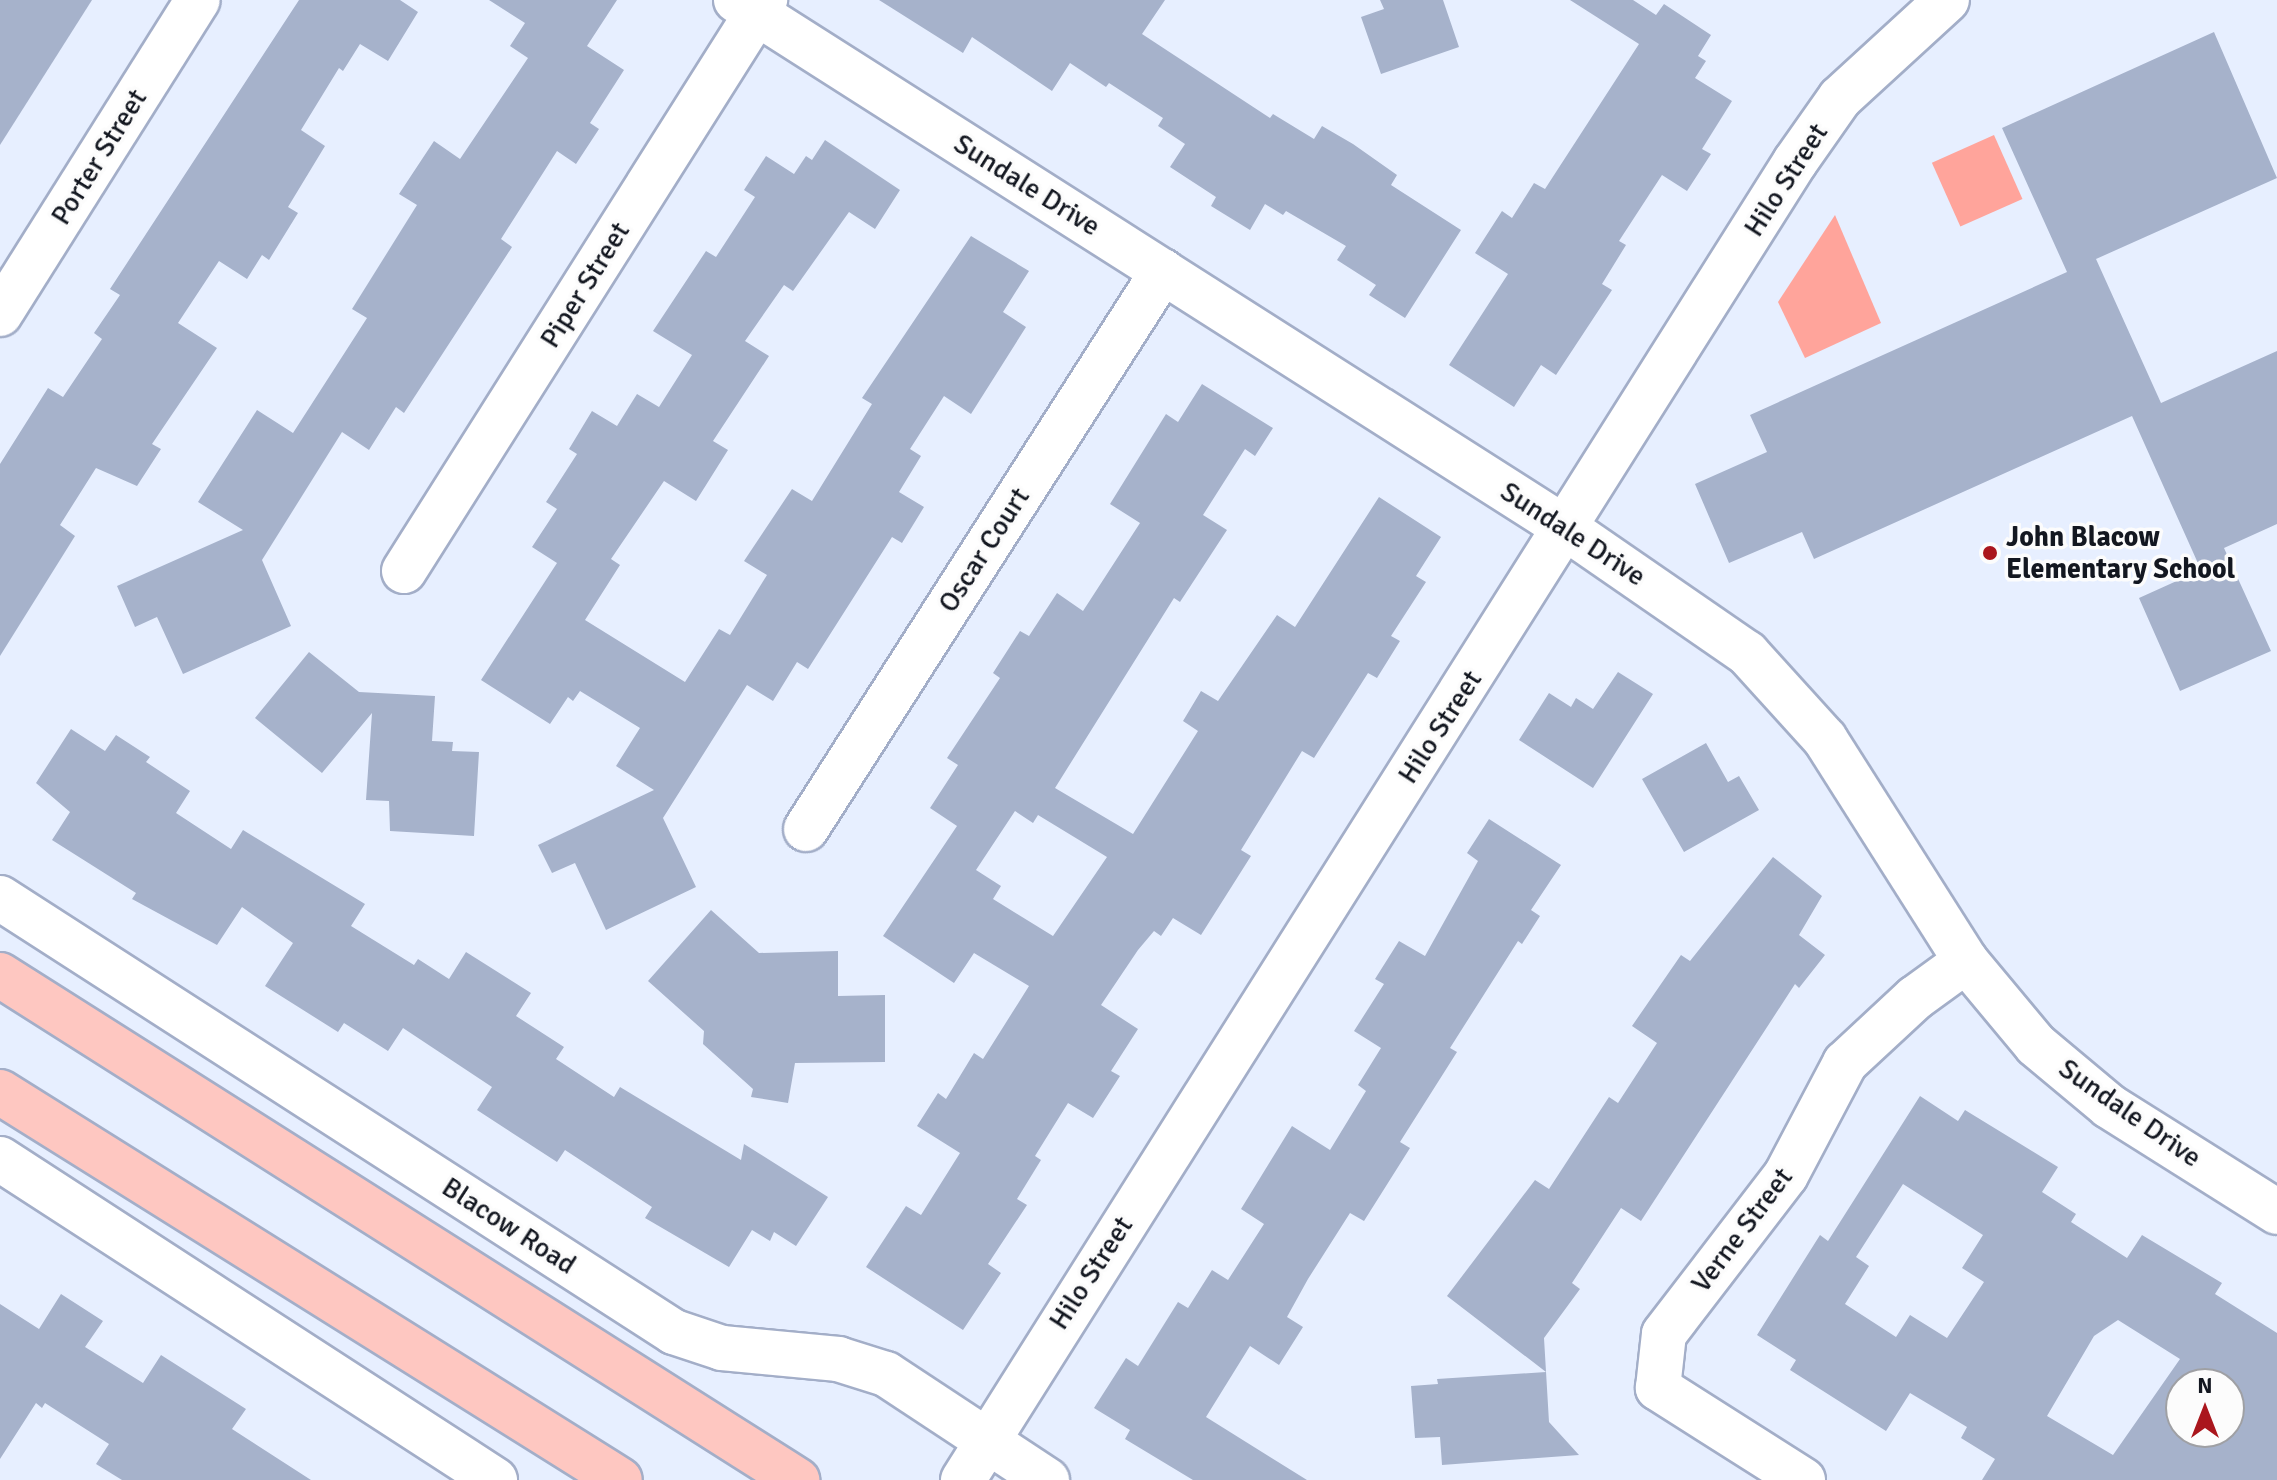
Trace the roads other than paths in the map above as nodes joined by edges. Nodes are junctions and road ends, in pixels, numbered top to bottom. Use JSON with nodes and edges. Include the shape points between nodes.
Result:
{"nodes":[{"id":1,"x":198,"y":0,"type":"edge"},
{"id":2,"x":1947,"y":0,"type":"edge"},
{"id":3,"x":753,"y":4,"type":"edge"},
{"id":4,"x":1163,"y":271,"type":"junction"},
{"id":5,"x":0,"y":314,"type":"edge"},
{"id":6,"x":1567,"y":529,"type":"junction"},
{"id":7,"x":404,"y":571,"type":"dead end"},
{"id":8,"x":806,"y":829,"type":"dead end"},
{"id":9,"x":0,"y":898,"type":"edge"},
{"id":10,"x":1966,"y":961,"type":"junction"},
{"id":11,"x":0,"y":975,"type":"edge"},
{"id":12,"x":0,"y":1092,"type":"edge"},
{"id":13,"x":0,"y":1159,"type":"edge"},
{"id":14,"x":2277,"y":1212,"type":"edge"},
{"id":15,"x":987,"y":1436,"type":"junction"},
{"id":16,"x":495,"y":1480,"type":"edge"},
{"id":17,"x":620,"y":1480,"type":"edge"},
{"id":18,"x":797,"y":1480,"type":"edge"},
{"id":19,"x":963,"y":1480,"type":"edge"},
{"id":20,"x":1047,"y":1480,"type":"edge"},
{"id":21,"x":1803,"y":1480,"type":"edge"}],
"edges":[{"from":1,"to":5,"type":"street","name":"Porter Street"},
{"from":2,"to":6,"type":"street","name":"Hilo Street","via":[[1840,98]]},
{"from":3,"to":4,"type":"street","name":"Sundale Drive"},
{"from":3,"to":7,"type":"street","name":"Piper Street"},
{"from":4,"to":6,"type":"street","name":"Sundale Drive"},
{"from":4,"to":8,"type":"street","name":"Oscar Court"},
{"from":6,"to":10,"type":"street","name":"Sundale Drive","via":[[1705,620],[1792,697]]},
{"from":6,"to":15,"type":"street","name":"Hilo Street"},
{"from":9,"to":15,"type":"street","name":"Blacow Road","via":[[674,1332],[722,1348],[838,1359],[886,1374]]},
{"from":10,"to":14,"type":"street","name":"Sundale Drive","via":[[2036,1045],[2109,1106]]},
{"from":10,"to":21,"type":"street","name":"Verne Street","via":[[1915,998],[1845,1063],[1786,1175],[1664,1334],[1658,1388]]},
{"from":11,"to":18,"type":"main road"},
{"from":12,"to":17,"type":"main road"},
{"from":13,"to":16,"type":"street"},
{"from":15,"to":19,"type":"street","name":"Hilo Street"},
{"from":15,"to":20,"type":"street","name":"Blacow Road"}]}
